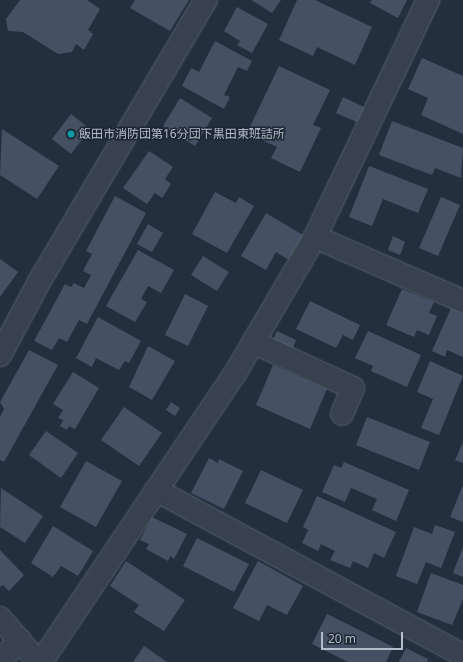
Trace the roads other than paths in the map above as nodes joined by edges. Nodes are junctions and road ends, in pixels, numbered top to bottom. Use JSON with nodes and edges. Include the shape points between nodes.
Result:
{"nodes":[{"id":1,"x":206,"y":0,"type":"edge"},
{"id":2,"x":428,"y":0,"type":"edge"},
{"id":3,"x":315,"y":237,"type":"junction"},
{"id":4,"x":463,"y":301,"type":"edge"},
{"id":5,"x":253,"y":342,"type":"junction"},
{"id":6,"x":0,"y":355,"type":"edge"},
{"id":7,"x":342,"y":414,"type":"dead end"},
{"id":8,"x":156,"y":490,"type":"junction"},
{"id":9,"x":0,"y":618,"type":"edge"},
{"id":10,"x":20,"y":640,"type":"junction"},
{"id":11,"x":463,"y":655,"type":"edge"},
{"id":12,"x":0,"y":661,"type":"edge"},
{"id":13,"x":40,"y":662,"type":"edge"}],
"edges":[{"from":1,"to":6,"type":"street","via":[[39,282]]},
{"from":2,"to":3,"type":"street"},
{"from":3,"to":4,"type":"street"},
{"from":3,"to":5,"type":"street"},
{"from":5,"to":7,"type":"street","via":[[353,388]]},
{"from":5,"to":8,"type":"street"},
{"from":8,"to":11,"type":"street"},
{"from":8,"to":13,"type":"street"},
{"from":9,"to":10,"type":"street"},
{"from":10,"to":12,"type":"street"},
{"from":10,"to":13,"type":"street"}]}
